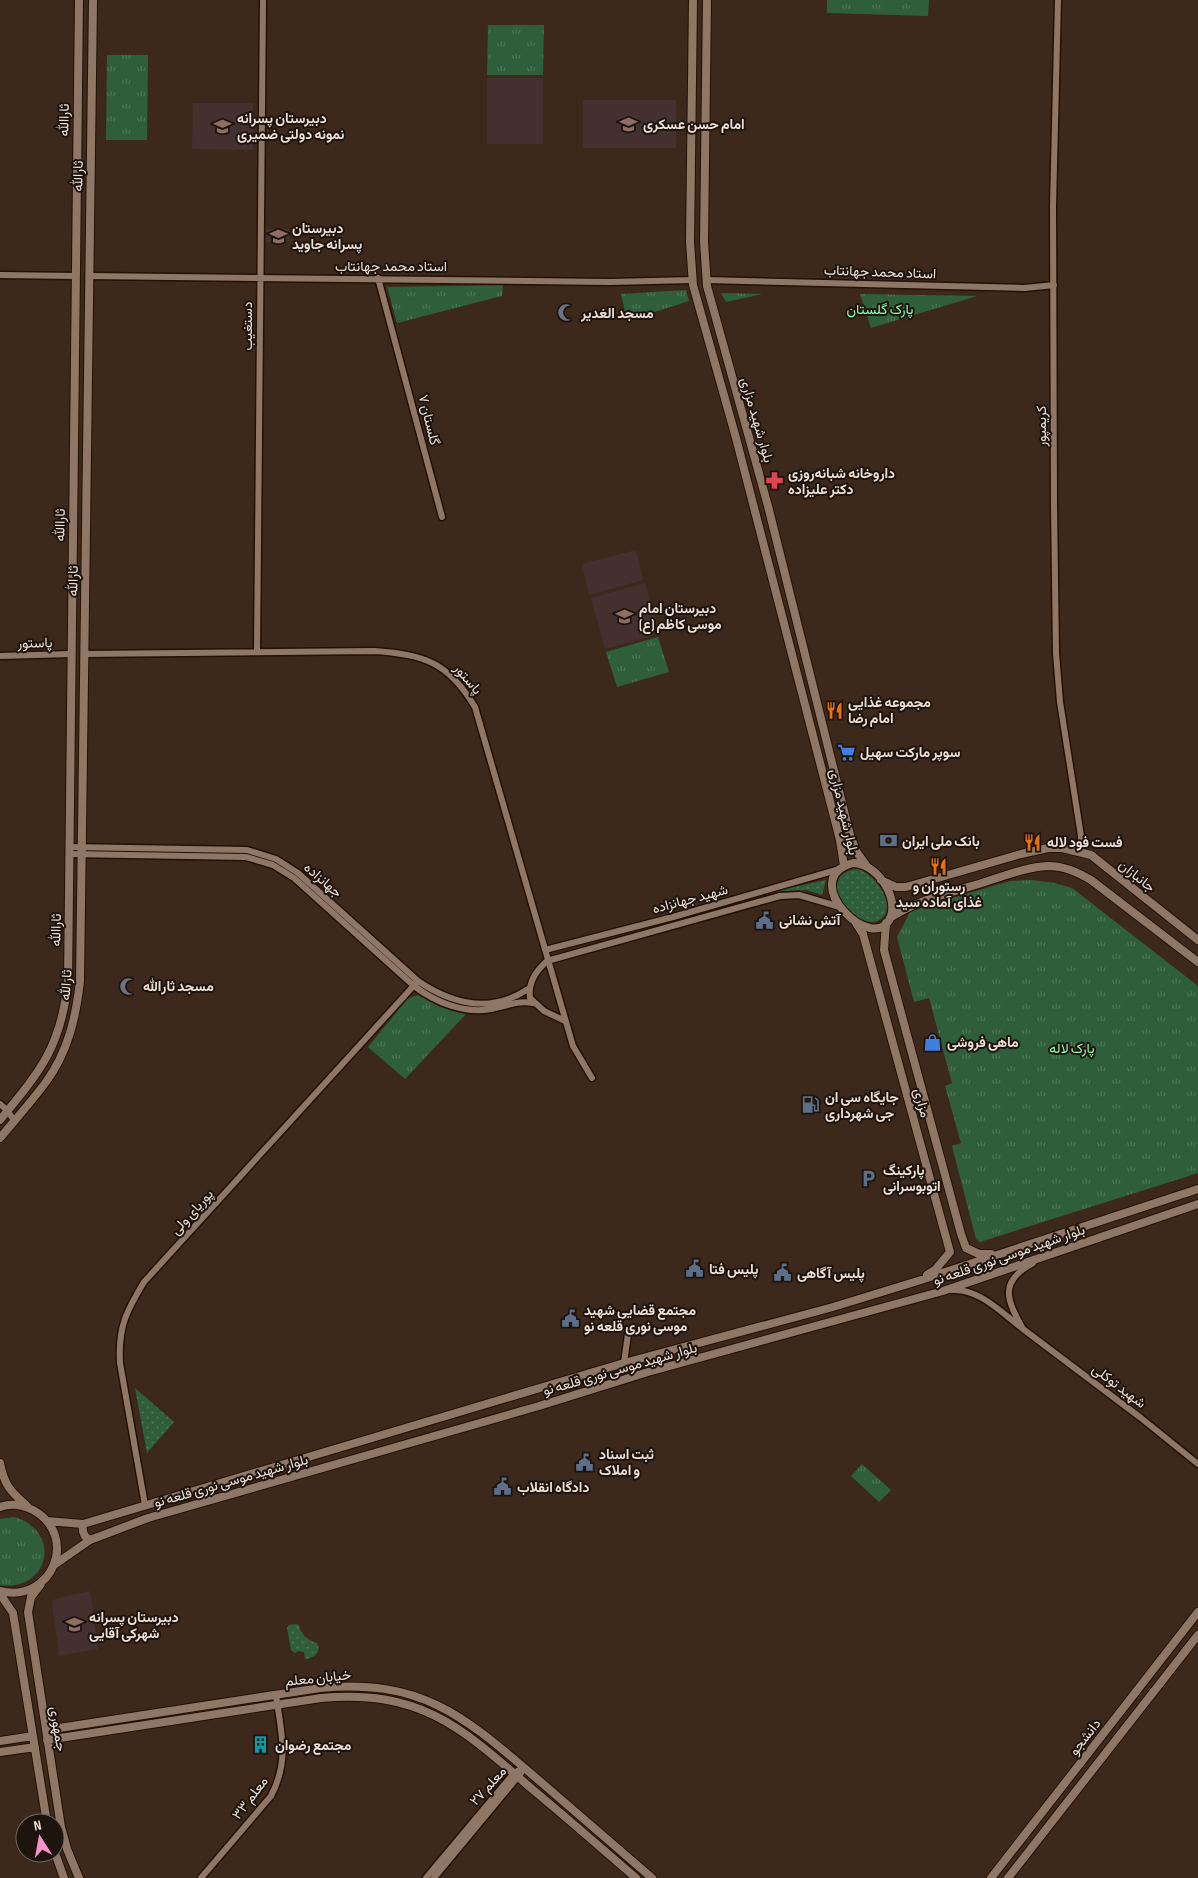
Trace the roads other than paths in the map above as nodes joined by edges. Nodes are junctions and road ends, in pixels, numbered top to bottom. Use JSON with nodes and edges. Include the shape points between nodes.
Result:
{"nodes":[{"id":1,"x":79,"y":0,"type":"edge"},
{"id":2,"x":93,"y":0,"type":"edge"},
{"id":3,"x":263,"y":0,"type":"edge"},
{"id":4,"x":693,"y":0,"type":"edge"},
{"id":5,"x":707,"y":0,"type":"edge"},
{"id":6,"x":1058,"y":0,"type":"edge"},
{"id":7,"x":691,"y":164,"type":"junction"},
{"id":8,"x":704,"y":164,"type":"junction"},
{"id":9,"x":0,"y":275,"type":"edge"},
{"id":10,"x":75,"y":276,"type":"junction"},
{"id":11,"x":89,"y":276,"type":"junction"},
{"id":12,"x":260,"y":278,"type":"junction"},
{"id":13,"x":378,"y":278,"type":"junction"},
{"id":14,"x":692,"y":280,"type":"junction"},
{"id":15,"x":706,"y":280,"type":"junction"},
{"id":16,"x":1054,"y":286,"type":"junction"},
{"id":17,"x":442,"y":517,"type":"dead end"},
{"id":18,"x":786,"y":577,"type":"junction"},
{"id":19,"x":773,"y":580,"type":"junction"},
{"id":20,"x":257,"y":652,"type":"junction"},
{"id":21,"x":72,"y":654,"type":"junction"},
{"id":22,"x":84,"y":654,"type":"junction"},
{"id":23,"x":0,"y":656,"type":"edge"},
{"id":24,"x":70,"y":851,"type":"junction"},
{"id":25,"x":82,"y":851,"type":"junction"},
{"id":26,"x":1081,"y":851,"type":"junction"},
{"id":27,"x":866,"y":865,"type":"junction"},
{"id":28,"x":843,"y":867,"type":"junction"},
{"id":29,"x":880,"y":880,"type":"junction"},
{"id":30,"x":736,"y":899,"type":"junction"},
{"id":31,"x":840,"y":907,"type":"junction"},
{"id":32,"x":738,"y":908,"type":"junction"},
{"id":33,"x":888,"y":921,"type":"junction"},
{"id":34,"x":856,"y":923,"type":"junction"},
{"id":35,"x":1198,"y":940,"type":"edge"},
{"id":36,"x":544,"y":950,"type":"junction"},
{"id":37,"x":548,"y":960,"type":"junction"},
{"id":38,"x":1198,"y":962,"type":"edge"},
{"id":39,"x":416,"y":984,"type":"junction"},
{"id":40,"x":528,"y":989,"type":"junction"},
{"id":41,"x":537,"y":1004,"type":"junction"},
{"id":42,"x":565,"y":1021,"type":"junction"},
{"id":43,"x":592,"y":1078,"type":"dead end"},
{"id":44,"x":0,"y":1104,"type":"edge"},
{"id":45,"x":3,"y":1115,"type":"edge"},
{"id":46,"x":14,"y":1121,"type":"junction"},
{"id":47,"x":0,"y":1138,"type":"edge"},
{"id":48,"x":1198,"y":1189,"type":"edge"},
{"id":49,"x":1151,"y":1204,"type":"junction"},
{"id":50,"x":1198,"y":1204,"type":"edge"},
{"id":51,"x":1156,"y":1218,"type":"junction"},
{"id":52,"x":966,"y":1248,"type":"junction"},
{"id":53,"x":950,"y":1252,"type":"junction"},
{"id":54,"x":998,"y":1254,"type":"junction"},
{"id":55,"x":1040,"y":1259,"type":"junction"},
{"id":56,"x":921,"y":1280,"type":"junction"},
{"id":57,"x":943,"y":1291,"type":"junction"},
{"id":58,"x":1023,"y":1329,"type":"junction"},
{"id":59,"x":628,"y":1334,"type":"dead end"},
{"id":60,"x":624,"y":1364,"type":"junction"},
{"id":61,"x":0,"y":1463,"type":"edge"},
{"id":62,"x":1198,"y":1464,"type":"edge"},
{"id":63,"x":144,"y":1505,"type":"junction"},
{"id":64,"x":0,"y":1507,"type":"edge"},
{"id":65,"x":29,"y":1508,"type":"junction"},
{"id":66,"x":47,"y":1521,"type":"junction"},
{"id":67,"x":84,"y":1524,"type":"junction"},
{"id":68,"x":90,"y":1540,"type":"junction"},
{"id":69,"x":54,"y":1565,"type":"junction"},
{"id":70,"x":41,"y":1584,"type":"junction"},
{"id":71,"x":0,"y":1593,"type":"edge"},
{"id":72,"x":1198,"y":1612,"type":"edge"},
{"id":73,"x":1198,"y":1635,"type":"edge"},
{"id":74,"x":276,"y":1695,"type":"junction"},
{"id":75,"x":278,"y":1705,"type":"junction"},
{"id":76,"x":46,"y":1730,"type":"junction"},
{"id":77,"x":33,"y":1736,"type":"junction"},
{"id":78,"x":0,"y":1740,"type":"edge"},
{"id":79,"x":47,"y":1740,"type":"junction"},
{"id":80,"x":35,"y":1747,"type":"junction"},
{"id":81,"x":0,"y":1752,"type":"edge"},
{"id":82,"x":524,"y":1768,"type":"junction"},
{"id":83,"x":517,"y":1775,"type":"junction"},
{"id":84,"x":45,"y":1813,"type":"edge"},
{"id":85,"x":58,"y":1863,"type":"edge"},
{"id":86,"x":64,"y":1878,"type":"edge"},
{"id":87,"x":79,"y":1878,"type":"edge"},
{"id":88,"x":201,"y":1878,"type":"edge"},
{"id":89,"x":426,"y":1878,"type":"edge"},
{"id":90,"x":434,"y":1878,"type":"edge"},
{"id":91,"x":636,"y":1878,"type":"edge"},
{"id":92,"x":652,"y":1878,"type":"edge"},
{"id":93,"x":991,"y":1878,"type":"edge"},
{"id":94,"x":1008,"y":1878,"type":"edge"}],
"edges":[{"from":1,"to":10,"type":"main road","name":"ثاراالله"},
{"from":2,"to":11,"type":"main road","name":"ثارالله"},
{"from":3,"to":12,"type":"street","name":"دستغیب"},
{"from":4,"to":7,"type":"main road","name":"بلوار شهید مزاری"},
{"from":5,"to":8,"type":"main road","name":"بلوار شهید مزاری"},
{"from":6,"to":16,"type":"street","name":"کریمپور"},
{"from":7,"to":8,"type":"main road"},
{"from":7,"to":14,"type":"main road","name":"بلوار شهید مزاری"},
{"from":8,"to":15,"type":"main road","name":"بلوار شهید مزاری"},
{"from":9,"to":10,"type":"street"},
{"from":10,"to":11,"type":"main road"},
{"from":10,"to":21,"type":"main road","name":"ثاراالله"},
{"from":11,"to":12,"type":"street","name":"استاد محمد جهانتاب"},
{"from":11,"to":22,"type":"main road","name":"ثارالله"},
{"from":12,"to":13,"type":"street","name":"استاد محمد جهانتاب"},
{"from":12,"to":20,"type":"street","name":"دستغیب"},
{"from":13,"to":14,"type":"street","name":"استاد محمد جهانتاب","via":[[610,282]]},
{"from":13,"to":17,"type":"street","name":"گلستان ۷"},
{"from":14,"to":19,"type":"main road","name":"بلوار شهید مزاری"},
{"from":15,"to":16,"type":"street","name":"استاد محمد جهانتاب","via":[[1024,288]]},
{"from":15,"to":18,"type":"main road","name":"بلوار شهید مزاری"},
{"from":16,"to":26,"type":"street","name":"کریمپور","via":[[1056,652]]},
{"from":18,"to":19,"type":"main road"},
{"from":18,"to":27,"type":"main road","name":"بلوار شهید مزاری","via":[[850,834]]},
{"from":19,"to":28,"type":"main road","name":"بلوار شهید مزاری","via":[[840,840]]},
{"from":20,"to":22,"type":"street","name":"پاستور"},
{"from":20,"to":36,"type":"street","name":"پاستور","via":[[402,653],[430,660],[444,668],[465,689],[475,706]]},
{"from":21,"to":22,"type":"main road"},
{"from":21,"to":23,"type":"street","name":"پاستور"},
{"from":21,"to":24,"type":"main road","name":"ثاراالله"},
{"from":22,"to":25,"type":"main road","name":"ثارالله"},
{"from":24,"to":25,"type":"street","name":"جهانزاده"},
{"from":24,"to":45,"type":"main road","name":"ثاراالله","via":[[65,1008],[49,1055]]},
{"from":25,"to":39,"type":"street","name":"جهانزاده","via":[[247,850],[276,859],[298,873]]},
{"from":25,"to":46,"type":"main road","name":"ثارالله","via":[[77,1010],[59,1060],[47,1081]]},
{"from":26,"to":29,"type":"main road","name":"جانبازان","via":[[1048,848],[906,887],[896,887]]},
{"from":26,"to":35,"type":"main road","name":"جانبازان","via":[[1091,854]]},
{"from":27,"to":28,"type":"main road","via":[[853,863]]},
{"from":27,"to":29,"type":"main road"},
{"from":28,"to":30,"type":"street","name":"شهید جهانزاده"},
{"from":28,"to":31,"type":"main road","via":[[832,887]]},
{"from":29,"to":33,"type":"main road","via":[[892,902]]},
{"from":30,"to":32,"type":"street"},
{"from":30,"to":36,"type":"street","name":"شهید جهانزاده"},
{"from":31,"to":32,"type":"street","name":"شهید جهانزاده","via":[[808,896],[791,895]]},
{"from":31,"to":34,"type":"main road"},
{"from":32,"to":37,"type":"street","name":"شهید جهانزاده"},
{"from":33,"to":34,"type":"main road","via":[[874,929]]},
{"from":33,"to":38,"type":"main road","via":[[914,904],[1019,871],[1063,867],[1091,880]]},
{"from":33,"to":52,"type":"main road","via":[[885,955]]},
{"from":34,"to":53,"type":"main road","name":"مزاری","via":[[864,934]]},
{"from":36,"to":37,"type":"street","name":"پاستور"},
{"from":37,"to":40,"type":"street","via":[[538,969]]},
{"from":37,"to":42,"type":"street","name":"پاستور"},
{"from":39,"to":40,"type":"street","name":"جهانزاده","via":[[455,1001],[471,1003],[512,998]]},
{"from":39,"to":41,"type":"street","name":"جهانزاده","via":[[436,1000],[468,1010],[489,1010],[526,1002]]},
{"from":39,"to":63,"type":"street","name":"پوریای ولی","via":[[144,1282],[131,1304],[121,1327],[120,1363]]},
{"from":40,"to":41,"type":"street","via":[[530,998]]},
{"from":41,"to":42,"type":"street"},
{"from":42,"to":43,"type":"street","name":"پاستور","via":[[573,1046]]},
{"from":44,"to":45,"type":"street"},
{"from":45,"to":46,"type":"street"},
{"from":46,"to":47,"type":"main road","name":"ثارالله"},
{"from":48,"to":49,"type":"main road","name":"بلوار شهید موسی نوری قلعه نو"},
{"from":49,"to":51,"type":"main road"},
{"from":49,"to":54,"type":"main road","name":"بلوار شهید موسی نوری قلعه نو"},
{"from":50,"to":51,"type":"main road","name":"بلوار شهید موسی نوری قلعه نو"},
{"from":51,"to":55,"type":"main road","name":"بلوار شهید موسی نوری قلعه نو"},
{"from":52,"to":53,"type":"main road"},
{"from":52,"to":54,"type":"main road","via":[[979,1254]]},
{"from":53,"to":56,"type":"main road","via":[[935,1270]]},
{"from":54,"to":56,"type":"main road","name":"بلوار شهید موسی نوری قلعه نو"},
{"from":55,"to":57,"type":"main road","name":"بلوار شهید موسی نوری قلعه نو"},
{"from":55,"to":58,"type":"street","via":[[1023,1269],[1014,1279],[1008,1294]]},
{"from":56,"to":60,"type":"main road","name":"بلوار شهید موسی نوری قلعه نو"},
{"from":57,"to":58,"type":"street","name":"شهید توکلی","via":[[970,1291]]},
{"from":57,"to":68,"type":"main road","name":"بلوار شهید موسی نوری قلعه نو","via":[[648,1372],[148,1518]]},
{"from":58,"to":62,"type":"street","name":"شهید توکلی"},
{"from":59,"to":60,"type":"street"},
{"from":60,"to":63,"type":"main road","name":"بلوار شهید موسی نوری قلعه نو"},
{"from":61,"to":65,"type":"main road","via":[[6,1484]]},
{"from":63,"to":67,"type":"main road","name":"بلوار شهید موسی نوری قلعه نو"},
{"from":64,"to":65,"type":"main road","via":[[17,1505]]},
{"from":65,"to":66,"type":"main road"},
{"from":66,"to":67,"type":"main road","name":"بلوار شهید موسی نوری قلعه نو"},
{"from":66,"to":69,"type":"main road","via":[[57,1542]]},
{"from":67,"to":68,"type":"main road","via":[[83,1532]]},
{"from":68,"to":69,"type":"main road","name":"بلوار شهید موسی نوری قلعه نو"},
{"from":69,"to":70,"type":"main road","name":"جمهوری"},
{"from":70,"to":71,"type":"main road","via":[[20,1593]]},
{"from":70,"to":76,"type":"main road","name":"جمهوری","via":[[31,1597],[28,1612]]},
{"from":71,"to":77,"type":"main road","name":"جمهوری","via":[[13,1613]]},
{"from":72,"to":93,"type":"main road","name":"دانشجو"},
{"from":73,"to":94,"type":"main road","name":"دانشجو"},
{"from":74,"to":75,"type":"street","name":"معلم ۳۳"},
{"from":74,"to":76,"type":"main road","name":"خیابان معلم"},
{"from":74,"to":82,"type":"main road","name":"خیابان معلم","via":[[349,1685],[403,1692],[454,1713],[476,1727]]},
{"from":75,"to":79,"type":"main road","name":"خیابان معلم"},
{"from":75,"to":83,"type":"main road","name":"خیابان معلم","via":[[349,1696],[400,1702],[449,1722]]},
{"from":75,"to":88,"type":"street","name":"معلم ۳۳","via":[[284,1746],[279,1781],[271,1796]]},
{"from":76,"to":79,"type":"main road","name":"جمهوری"},
{"from":77,"to":78,"type":"main road"},
{"from":77,"to":80,"type":"main road","name":"جمهوری"},
{"from":79,"to":87,"type":"main road","name":"جمهوری","via":[[61,1827]]},
{"from":80,"to":81,"type":"main road"},
{"from":80,"to":84,"type":"main road","name":"جمهوری"},
{"from":82,"to":83,"type":"street","name":"معلم ۲۷"},
{"from":82,"to":92,"type":"main road","name":"خیابان معلم"},
{"from":83,"to":89,"type":"street","name":"معلم ۲۷","via":[[458,1838]]},
{"from":83,"to":90,"type":"street","name":"معلم ۲۷"},
{"from":83,"to":91,"type":"main road","name":"خیابان معلم"},
{"from":85,"to":86,"type":"main road"}]}
